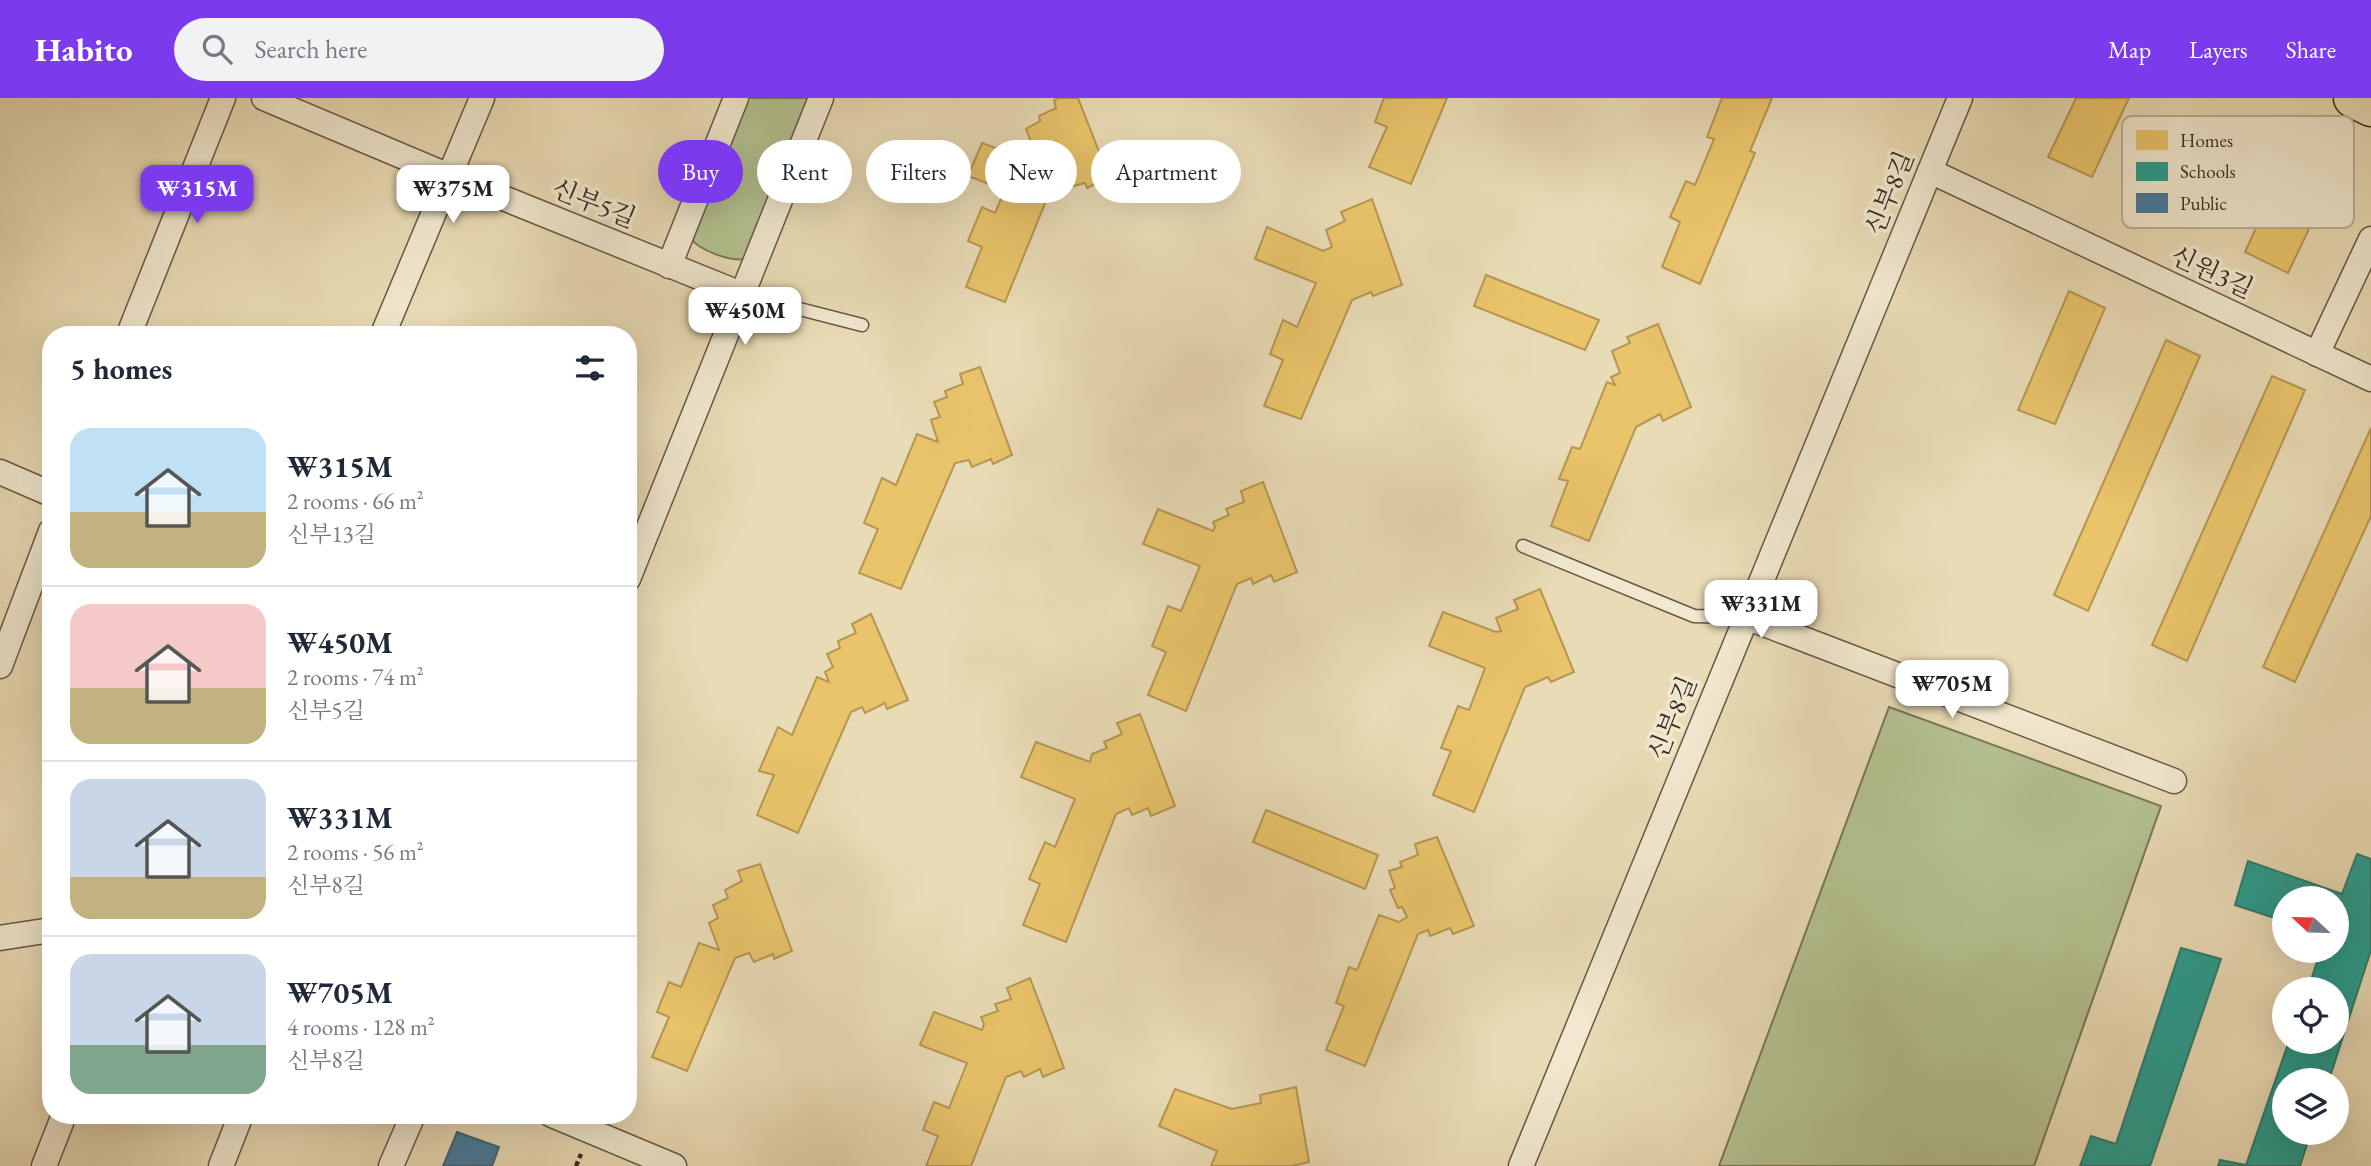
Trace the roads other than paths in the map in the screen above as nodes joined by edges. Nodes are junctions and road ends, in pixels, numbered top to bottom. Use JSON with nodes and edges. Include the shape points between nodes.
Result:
{"nodes":[{"id":1,"x":223,"y":98,"type":"edge"},
{"id":2,"x":264,"y":98,"type":"edge"},
{"id":3,"x":482,"y":98,"type":"edge"},
{"id":4,"x":736,"y":98,"type":"edge"},
{"id":5,"x":821,"y":98,"type":"edge"},
{"id":6,"x":1960,"y":98,"type":"edge"},
{"id":7,"x":2353,"y":98,"type":"edge"},
{"id":8,"x":2371,"y":107,"type":"edge"},
{"id":9,"x":1930,"y":171,"type":"junction"},
{"id":10,"x":449,"y":176,"type":"junction"},
{"id":11,"x":2371,"y":239,"type":"edge"},
{"id":12,"x":670,"y":266,"type":"junction"},
{"id":13,"x":741,"y":294,"type":"junction"},
{"id":14,"x":862,"y":325,"type":"dead end"},
{"id":15,"x":132,"y":326,"type":"edge"},
{"id":16,"x":386,"y":326,"type":"edge"},
{"id":17,"x":2317,"y":354,"type":"junction"},
{"id":18,"x":2371,"y":379,"type":"edge"},
{"id":19,"x":0,"y":472,"type":"edge"},
{"id":20,"x":42,"y":490,"type":"edge"},
{"id":21,"x":1524,"y":546,"type":"dead end"},
{"id":22,"x":42,"y":555,"type":"edge"},
{"id":23,"x":637,"y":556,"type":"edge"},
{"id":24,"x":1745,"y":617,"type":"junction"},
{"id":25,"x":0,"y":666,"type":"edge"},
{"id":26,"x":2174,"y":781,"type":"dead end"},
{"id":27,"x":42,"y":931,"type":"edge"},
{"id":28,"x":0,"y":938,"type":"edge"},
{"id":29,"x":60,"y":1124,"type":"edge"},
{"id":30,"x":237,"y":1124,"type":"edge"},
{"id":31,"x":409,"y":1124,"type":"edge"},
{"id":32,"x":574,"y":1124,"type":"edge"},
{"id":33,"x":44,"y":1166,"type":"edge"},
{"id":34,"x":221,"y":1166,"type":"edge"},
{"id":35,"x":391,"y":1166,"type":"edge"},
{"id":36,"x":674,"y":1166,"type":"edge"},
{"id":37,"x":1521,"y":1166,"type":"edge"}],
"edges":[{"from":1,"to":15,"type":"street"},
{"from":2,"to":10,"type":"street","name":"신부5길"},
{"from":3,"to":10,"type":"street"},
{"from":4,"to":12,"type":"street"},
{"from":5,"to":13,"type":"street"},
{"from":6,"to":9,"type":"street","name":"신부8길"},
{"from":7,"to":8,"type":"main road"},
{"from":9,"to":17,"type":"street","name":"신원3길"},
{"from":9,"to":24,"type":"street","name":"신부8길"},
{"from":10,"to":12,"type":"street","name":"신부5길"},
{"from":10,"to":16,"type":"street"},
{"from":11,"to":17,"type":"street"},
{"from":12,"to":13,"type":"street","name":"신부5길"},
{"from":13,"to":14,"type":"lane"},
{"from":13,"to":23,"type":"street"},
{"from":17,"to":18,"type":"street","name":"신원3길"},
{"from":19,"to":20,"type":"street"},
{"from":21,"to":24,"type":"lane","via":[[1694,615]]},
{"from":22,"to":25,"type":"street"},
{"from":24,"to":26,"type":"street"},
{"from":24,"to":37,"type":"street","name":"신부8길"},
{"from":27,"to":28,"type":"street"},
{"from":29,"to":33,"type":"street"},
{"from":30,"to":34,"type":"street"},
{"from":31,"to":35,"type":"street"},
{"from":32,"to":36,"type":"street"}]}
